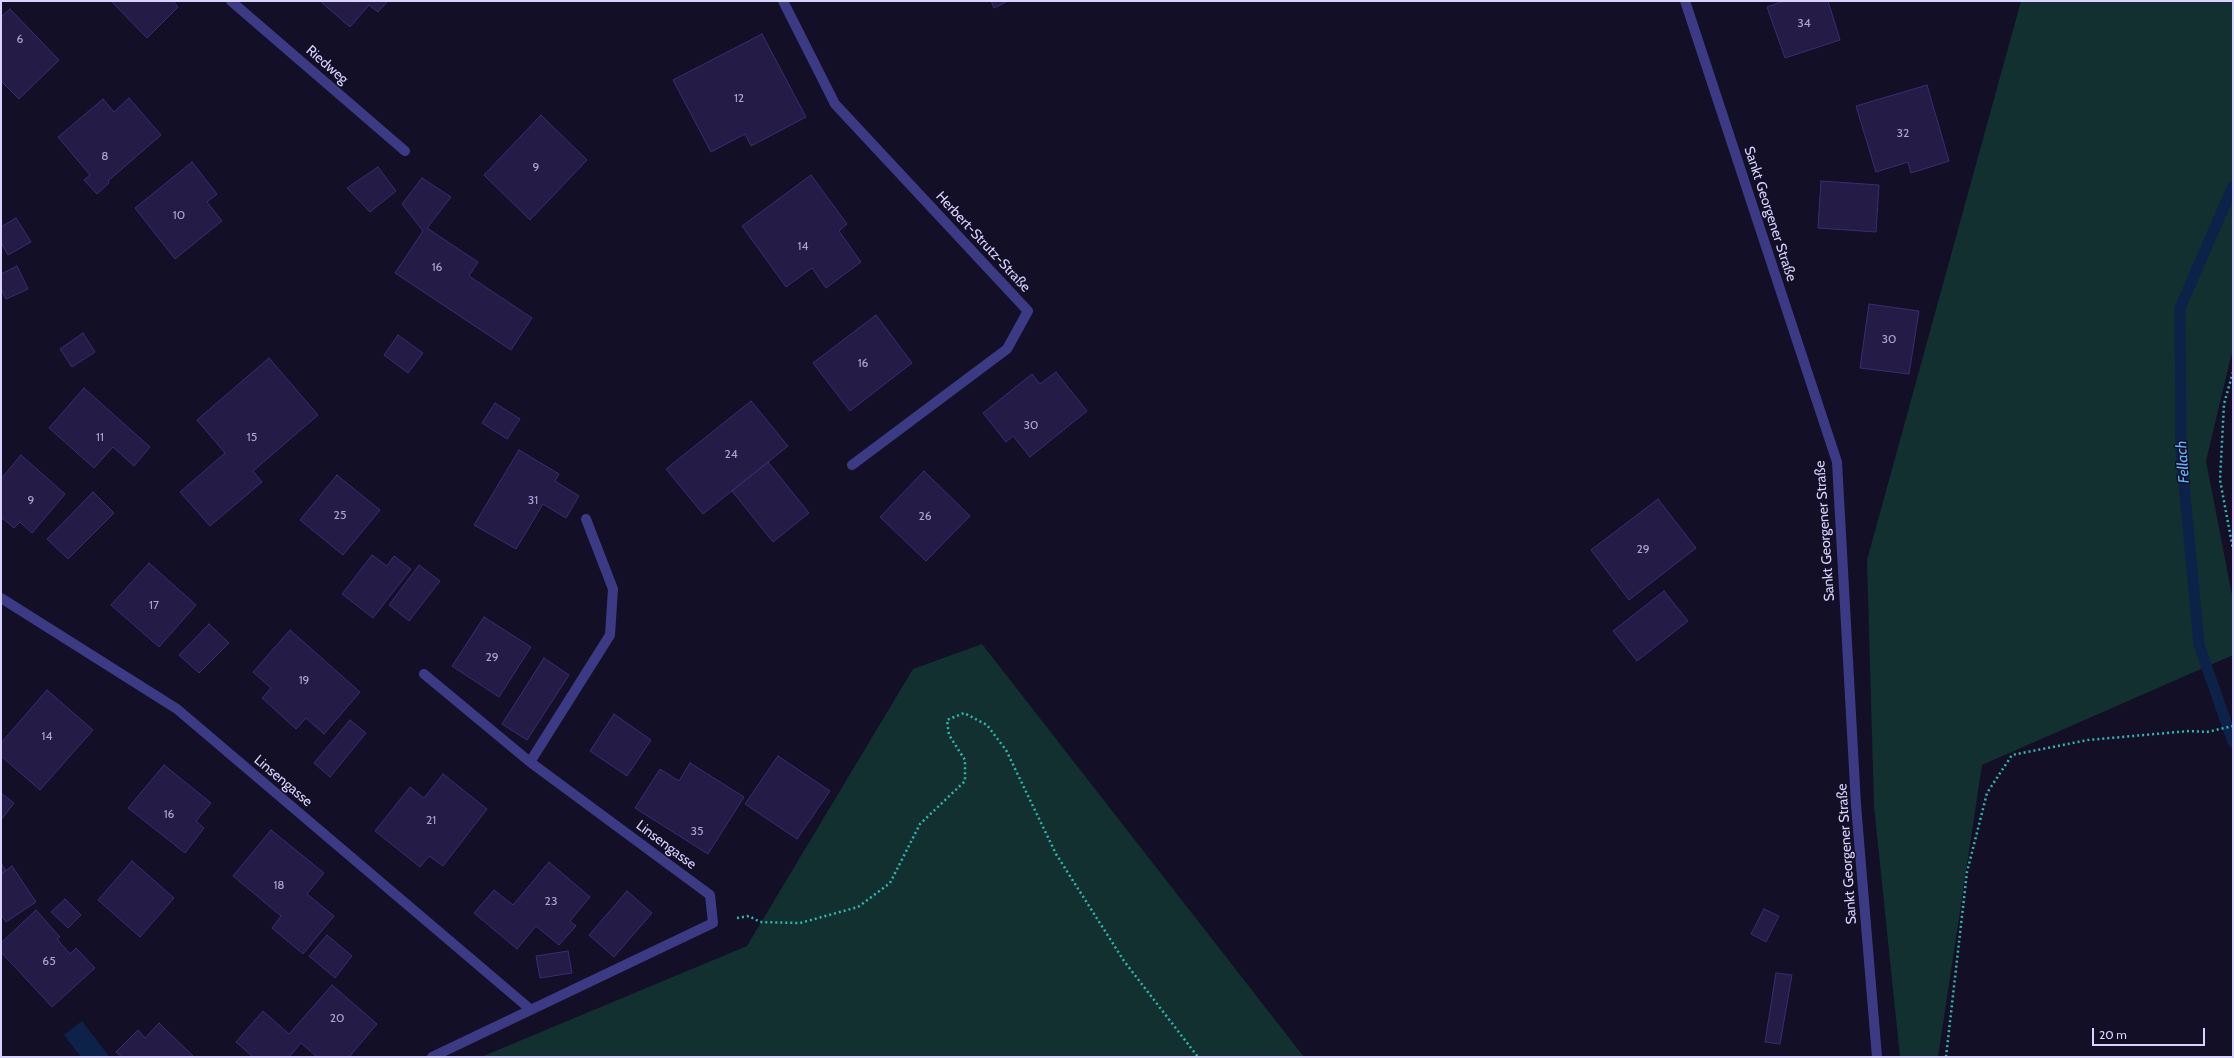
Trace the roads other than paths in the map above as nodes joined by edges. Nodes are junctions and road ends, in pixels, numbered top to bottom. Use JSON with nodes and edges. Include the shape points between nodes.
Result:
{"nodes":[{"id":1,"x":231,"y":1,"type":"edge"},
{"id":2,"x":783,"y":1,"type":"edge"},
{"id":3,"x":1686,"y":1,"type":"edge"},
{"id":4,"x":404,"y":151,"type":"dead end"},
{"id":5,"x":852,"y":465,"type":"dead end"},
{"id":6,"x":586,"y":519,"type":"dead end"},
{"id":7,"x":1,"y":598,"type":"edge"},
{"id":8,"x":424,"y":674,"type":"dead end"},
{"id":9,"x":530,"y":762,"type":"junction"},
{"id":10,"x":530,"y":1009,"type":"junction"},
{"id":11,"x":432,"y":1057,"type":"edge"},
{"id":12,"x":1877,"y":1057,"type":"edge"}],
"edges":[{"from":1,"to":4,"type":"street","name":"Riedweg"},
{"from":2,"to":5,"type":"street","name":"Herbert-Strutz-Straße","via":[[835,104],[1028,311],[1007,349]]},
{"from":3,"to":12,"type":"street","name":"Sankt Georgener Straße","via":[[1837,462],[1856,805]]},
{"from":6,"to":9,"type":"street","via":[[612,589],[610,635]]},
{"from":7,"to":10,"type":"street","name":"Linsengasse","via":[[177,709]]},
{"from":8,"to":9,"type":"street","name":"Linsengasse"},
{"from":9,"to":10,"type":"street","name":"Linsengasse","via":[[710,895],[713,923]]},
{"from":10,"to":11,"type":"street"}]}
